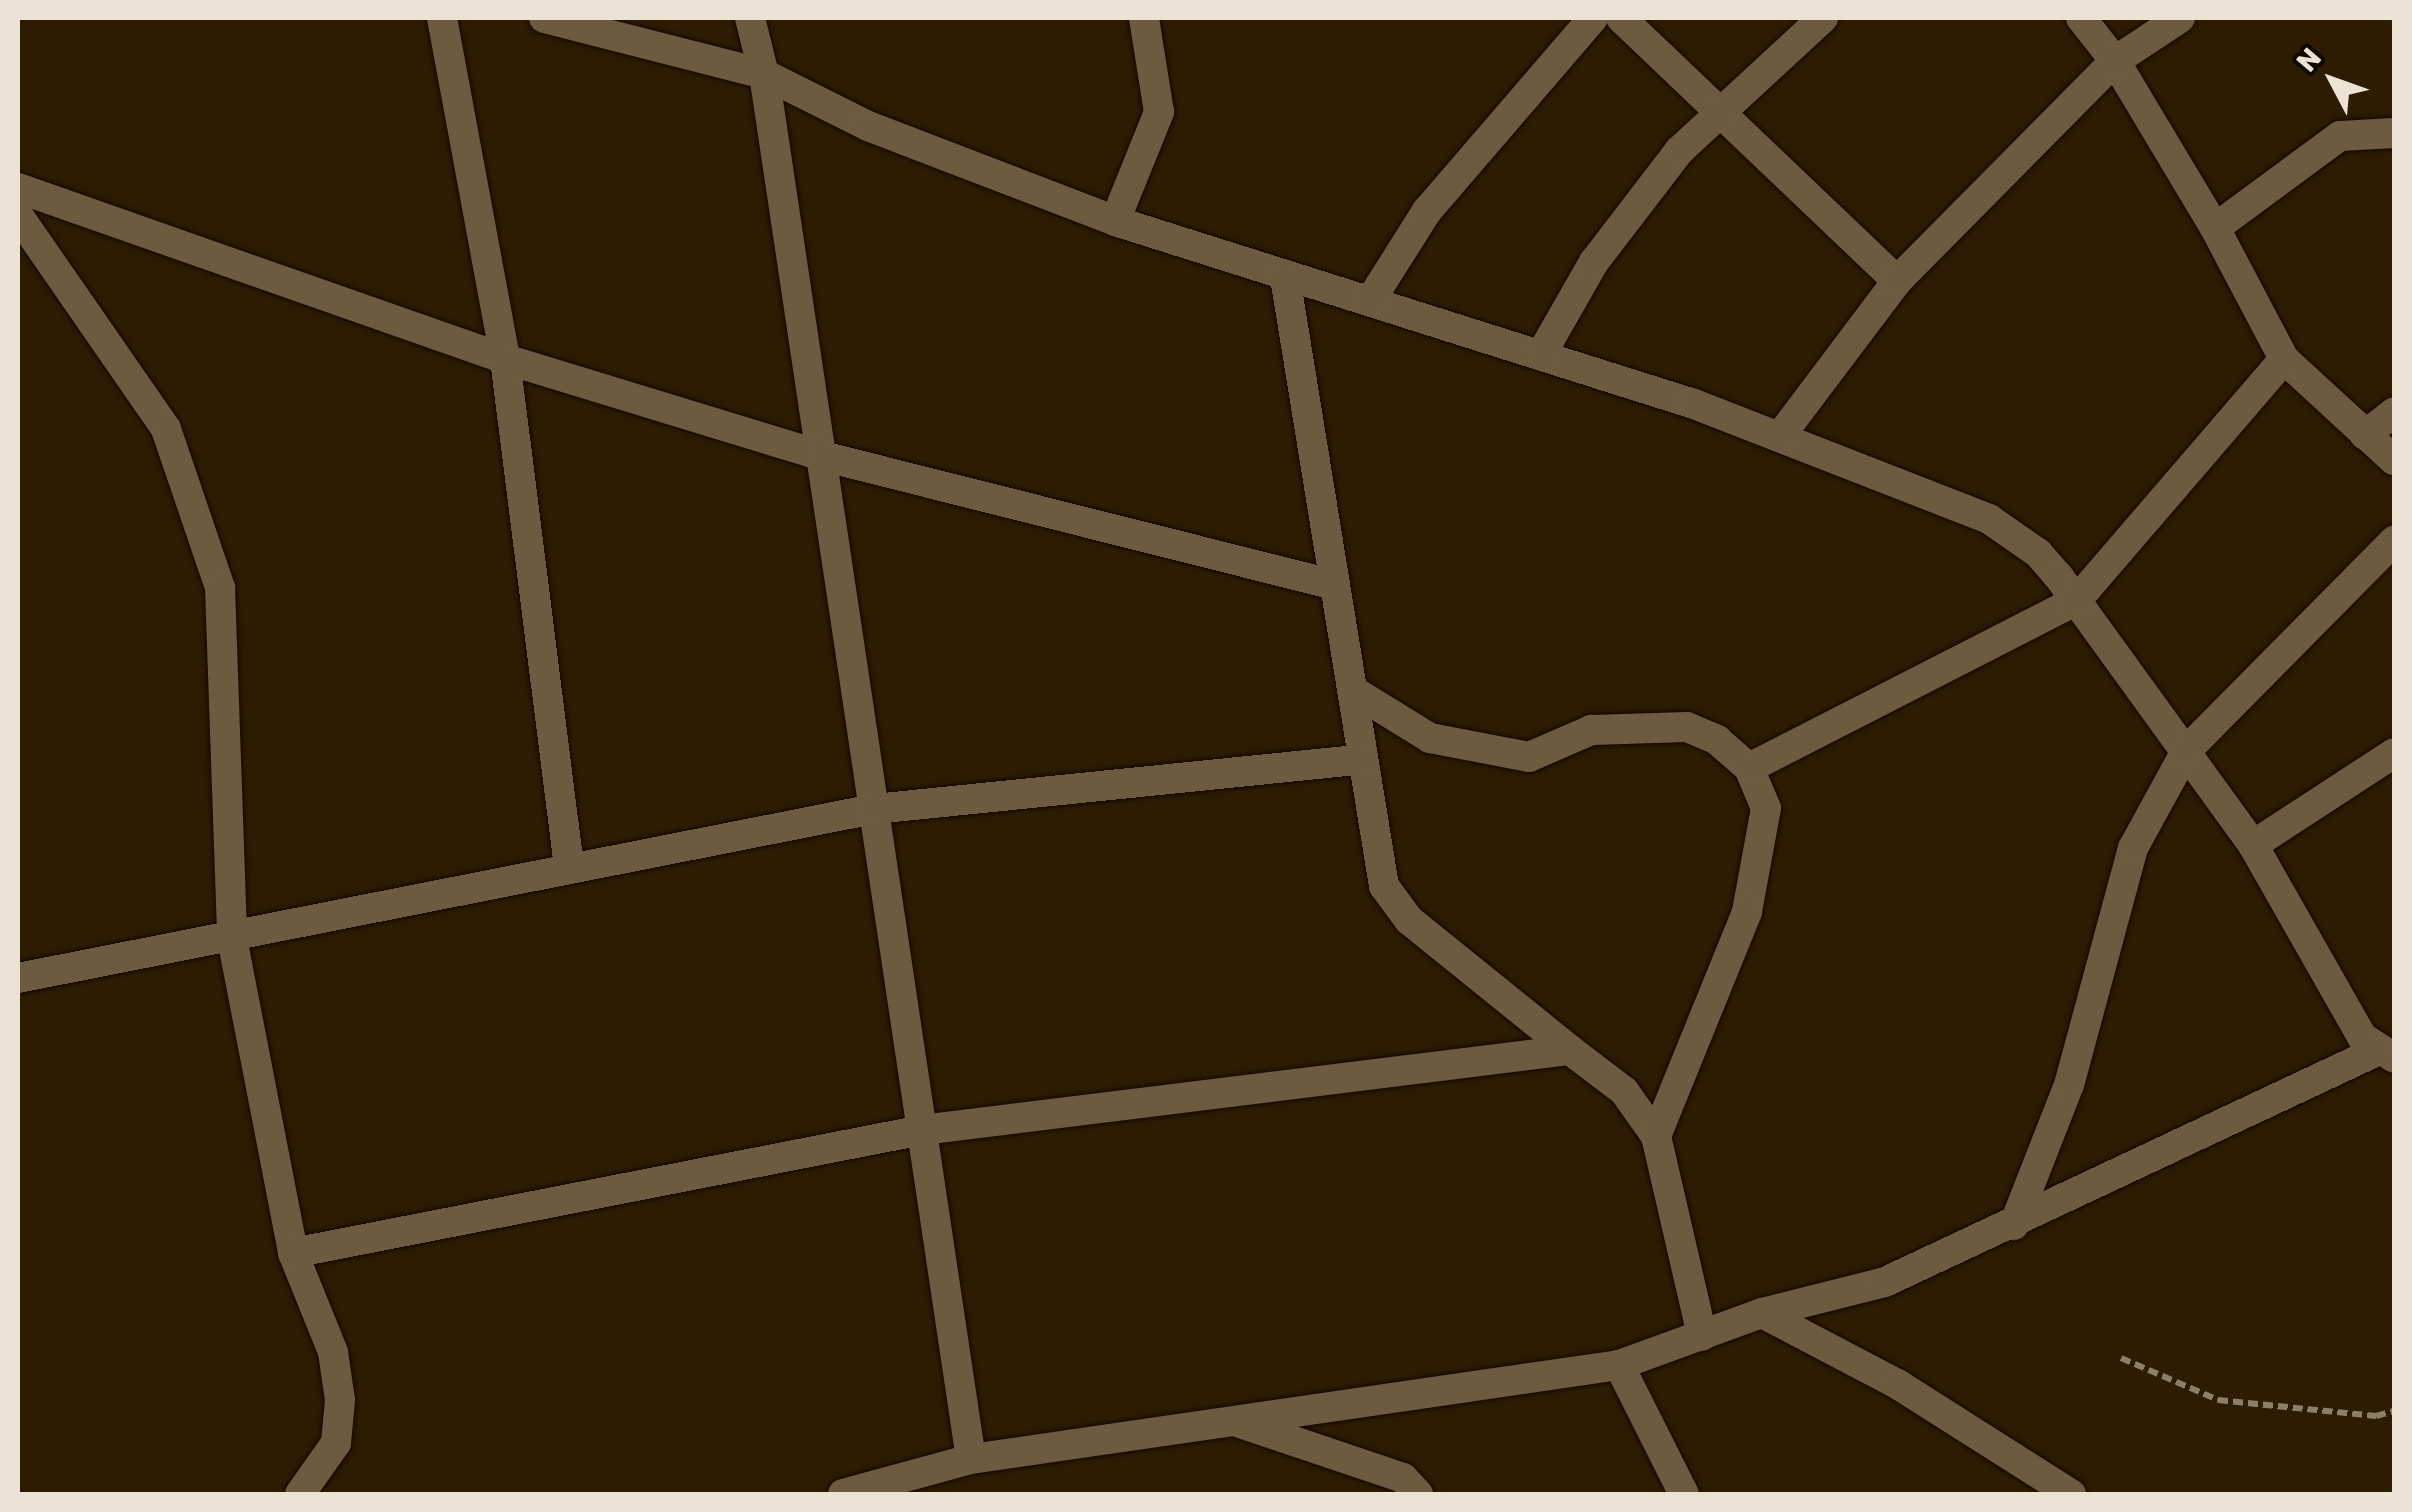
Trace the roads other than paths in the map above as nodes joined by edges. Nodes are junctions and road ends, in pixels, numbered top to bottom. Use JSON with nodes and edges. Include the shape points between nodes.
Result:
{"nodes":[{"id":1,"x":442,"y":18,"type":"edge"},
{"id":2,"x":544,"y":18,"type":"edge"},
{"id":3,"x":750,"y":18,"type":"edge"},
{"id":4,"x":1144,"y":18,"type":"edge"},
{"id":5,"x":1593,"y":18,"type":"edge"},
{"id":6,"x":1621,"y":18,"type":"edge"},
{"id":7,"x":1823,"y":18,"type":"edge"},
{"id":8,"x":2081,"y":18,"type":"edge"},
{"id":9,"x":2180,"y":18,"type":"edge"},
{"id":10,"x":2115,"y":62,"type":"junction"},
{"id":11,"x":764,"y":74,"type":"junction"},
{"id":12,"x":1716,"y":114,"type":"junction"},
{"id":13,"x":2394,"y":133,"type":"edge"},
{"id":14,"x":18,"y":188,"type":"edge"},
{"id":15,"x":18,"y":214,"type":"edge"},
{"id":16,"x":1114,"y":221,"type":"junction"},
{"id":17,"x":2215,"y":228,"type":"junction"},
{"id":18,"x":1285,"y":277,"type":"junction"},
{"id":19,"x":1897,"y":281,"type":"junction"},
{"id":20,"x":1370,"y":301,"type":"junction"},
{"id":21,"x":1542,"y":352,"type":"junction"},
{"id":22,"x":2284,"y":359,"type":"junction"},
{"id":23,"x":505,"y":360,"type":"junction"},
{"id":24,"x":2394,"y":412,"type":"edge"},
{"id":25,"x":1781,"y":435,"type":"junction"},
{"id":26,"x":2365,"y":435,"type":"junction"},
{"id":27,"x":822,"y":456,"type":"junction"},
{"id":28,"x":2394,"y":460,"type":"edge"},
{"id":29,"x":2394,"y":541,"type":"edge"},
{"id":30,"x":1335,"y":585,"type":"junction"},
{"id":31,"x":2076,"y":602,"type":"junction"},
{"id":32,"x":1352,"y":690,"type":"junction"},
{"id":33,"x":2186,"y":751,"type":"junction"},
{"id":34,"x":2394,"y":753,"type":"edge"},
{"id":35,"x":1363,"y":758,"type":"junction"},
{"id":36,"x":1748,"y":768,"type":"junction"},
{"id":37,"x":874,"y":809,"type":"junction"},
{"id":38,"x":2253,"y":845,"type":"junction"},
{"id":39,"x":570,"y":866,"type":"junction"},
{"id":40,"x":232,"y":938,"type":"junction"},
{"id":41,"x":18,"y":978,"type":"edge"},
{"id":42,"x":1570,"y":1050,"type":"junction"},
{"id":43,"x":2386,"y":1054,"type":"edge"},
{"id":44,"x":922,"y":1130,"type":"junction"},
{"id":45,"x":1656,"y":1136,"type":"junction"},
{"id":46,"x":2014,"y":1225,"type":"junction"},
{"id":47,"x":293,"y":1253,"type":"junction"},
{"id":48,"x":1762,"y":1313,"type":"junction"},
{"id":49,"x":1702,"y":1336,"type":"junction"},
{"id":50,"x":1619,"y":1364,"type":"junction"},
{"id":51,"x":1232,"y":1421,"type":"junction"},
{"id":52,"x":971,"y":1459,"type":"junction"},
{"id":53,"x":300,"y":1494,"type":"edge"},
{"id":54,"x":842,"y":1494,"type":"edge"},
{"id":55,"x":1418,"y":1494,"type":"edge"},
{"id":56,"x":1684,"y":1494,"type":"edge"},
{"id":57,"x":2071,"y":1494,"type":"edge"}],
"edges":[{"from":1,"to":23,"type":"street"},
{"from":2,"to":11,"type":"street"},
{"from":3,"to":11,"type":"street"},
{"from":4,"to":16,"type":"street","via":[[1159,112]]},
{"from":5,"to":20,"type":"street","via":[[1427,211]]},
{"from":6,"to":12,"type":"street"},
{"from":7,"to":12,"type":"street"},
{"from":8,"to":10,"type":"street"},
{"from":9,"to":10,"type":"street"},
{"from":10,"to":17,"type":"street"},
{"from":10,"to":19,"type":"street"},
{"from":11,"to":16,"type":"street","via":[[868,126]]},
{"from":11,"to":27,"type":"street"},
{"from":12,"to":19,"type":"street"},
{"from":12,"to":21,"type":"street","via":[[1594,262]]},
{"from":13,"to":17,"type":"street","via":[[2340,136]]},
{"from":14,"to":23,"type":"street"},
{"from":15,"to":40,"type":"street","via":[[166,429],[220,588]]},
{"from":16,"to":18,"type":"street"},
{"from":17,"to":22,"type":"street"},
{"from":18,"to":20,"type":"street"},
{"from":18,"to":30,"type":"street"},
{"from":19,"to":25,"type":"street"},
{"from":20,"to":21,"type":"street"},
{"from":21,"to":25,"type":"street"},
{"from":22,"to":26,"type":"street"},
{"from":22,"to":31,"type":"street"},
{"from":23,"to":27,"type":"street"},
{"from":23,"to":39,"type":"street"},
{"from":24,"to":26,"type":"street"},
{"from":25,"to":31,"type":"street","via":[[1988,519],[2038,553]]},
{"from":26,"to":28,"type":"street"},
{"from":27,"to":30,"type":"street"},
{"from":27,"to":37,"type":"street"},
{"from":29,"to":33,"type":"street"},
{"from":30,"to":32,"type":"street"},
{"from":31,"to":33,"type":"street"},
{"from":31,"to":36,"type":"street"},
{"from":32,"to":35,"type":"street"},
{"from":32,"to":36,"type":"street","via":[[1430,738],[1528,756],[1591,730],[1687,728],[1716,740]]},
{"from":33,"to":38,"type":"street"},
{"from":33,"to":46,"type":"street","via":[[2133,848],[2068,1084]]},
{"from":34,"to":38,"type":"street"},
{"from":35,"to":37,"type":"street"},
{"from":35,"to":42,"type":"street","via":[[1384,886],[1393,904]]},
{"from":36,"to":45,"type":"street","via":[[1766,808],[1747,912]]},
{"from":37,"to":39,"type":"street"},
{"from":37,"to":44,"type":"street"},
{"from":38,"to":43,"type":"street","via":[[2347,1012]]},
{"from":39,"to":40,"type":"street"},
{"from":40,"to":41,"type":"street"},
{"from":40,"to":47,"type":"street"},
{"from":42,"to":44,"type":"street"},
{"from":42,"to":45,"type":"street","via":[[1624,1091]]},
{"from":43,"to":46,"type":"street"},
{"from":44,"to":47,"type":"street"},
{"from":44,"to":52,"type":"street"},
{"from":45,"to":49,"type":"street"},
{"from":46,"to":48,"type":"street","via":[[1885,1282]]},
{"from":47,"to":53,"type":"street","via":[[332,1352],[340,1400],[336,1444]]},
{"from":48,"to":49,"type":"street"},
{"from":48,"to":57,"type":"street","via":[[1899,1385]]},
{"from":49,"to":50,"type":"street"},
{"from":50,"to":51,"type":"street"},
{"from":50,"to":56,"type":"street"},
{"from":51,"to":52,"type":"street"},
{"from":51,"to":55,"type":"street","via":[[1403,1478]]},
{"from":52,"to":54,"type":"street"}]}
